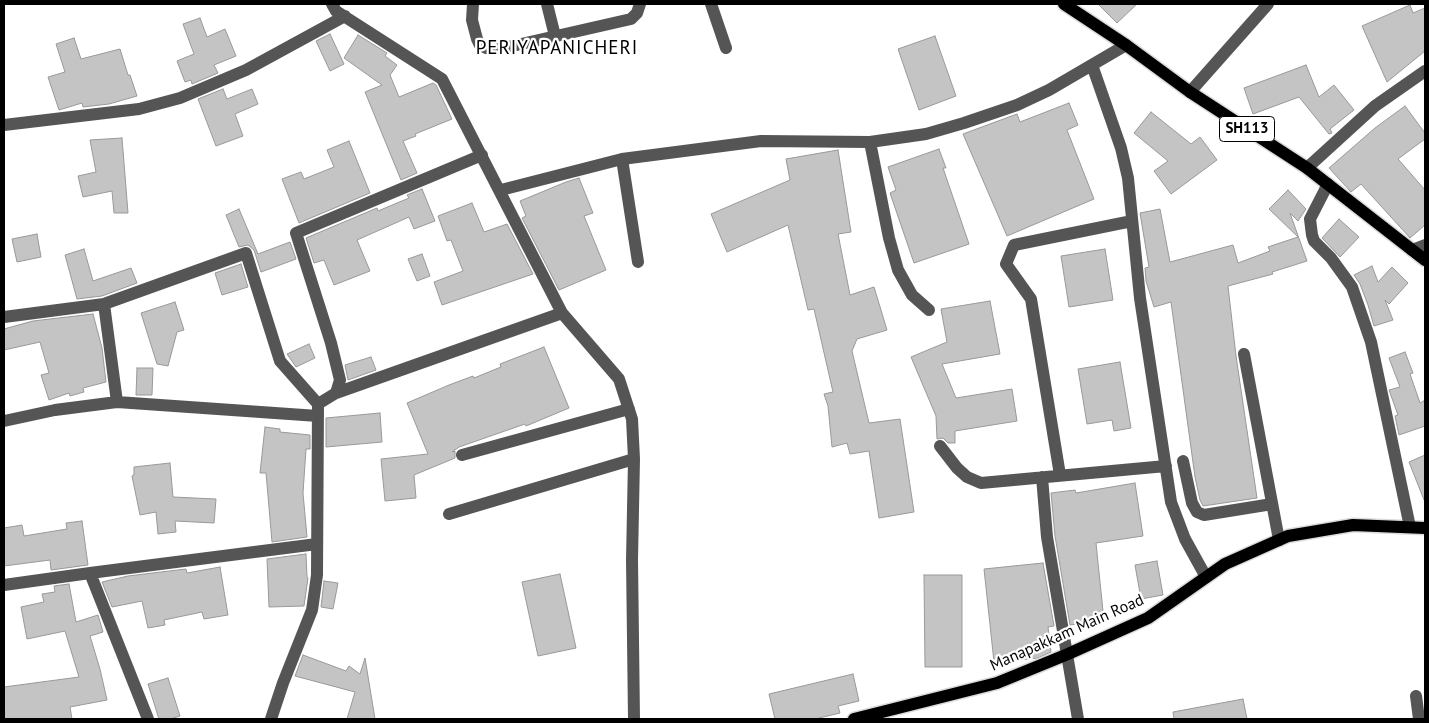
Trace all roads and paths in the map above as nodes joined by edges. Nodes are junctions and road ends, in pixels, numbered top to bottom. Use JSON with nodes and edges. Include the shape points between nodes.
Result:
{"nodes":[{"id":1,"x":332,"y":4,"type":"edge"},
{"id":2,"x":473,"y":4,"type":"edge"},
{"id":3,"x":547,"y":4,"type":"edge"},
{"id":4,"x":640,"y":4,"type":"edge"},
{"id":5,"x":711,"y":4,"type":"edge"},
{"id":6,"x":1268,"y":4,"type":"edge"},
{"id":7,"x":1073,"y":6,"type":"edge"},
{"id":8,"x":345,"y":16,"type":"junction"},
{"id":9,"x":555,"y":36,"type":"junction"},
{"id":10,"x":1126,"y":45,"type":"junction"},
{"id":11,"x":726,"y":48,"type":"dead end"},
{"id":12,"x":1092,"y":65,"type":"junction"},
{"id":13,"x":1425,"y":71,"type":"edge"},
{"id":14,"x":1190,"y":92,"type":"junction"},
{"id":15,"x":4,"y":125,"type":"edge"},
{"id":16,"x":870,"y":142,"type":"junction"},
{"id":17,"x":482,"y":155,"type":"junction"},
{"id":18,"x":622,"y":159,"type":"junction"},
{"id":19,"x":1307,"y":168,"type":"junction"},
{"id":20,"x":1328,"y":184,"type":"junction"},
{"id":21,"x":500,"y":190,"type":"junction"},
{"id":22,"x":1132,"y":221,"type":"junction"},
{"id":23,"x":1425,"y":245,"type":"edge"},
{"id":24,"x":1412,"y":250,"type":"junction"},
{"id":25,"x":1425,"y":260,"type":"edge"},
{"id":26,"x":638,"y":262,"type":"dead end"},
{"id":27,"x":104,"y":304,"type":"junction"},
{"id":28,"x":929,"y":310,"type":"dead end"},
{"id":29,"x":562,"y":313,"type":"junction"},
{"id":30,"x":4,"y":317,"type":"edge"},
{"id":31,"x":1244,"y":354,"type":"dead end"},
{"id":32,"x":336,"y":393,"type":"junction"},
{"id":33,"x":117,"y":402,"type":"junction"},
{"id":34,"x":628,"y":409,"type":"junction"},
{"id":35,"x":318,"y":410,"type":"junction"},
{"id":36,"x":4,"y":420,"type":"edge"},
{"id":37,"x":940,"y":446,"type":"dead end"},
{"id":38,"x":462,"y":455,"type":"dead end"},
{"id":39,"x":634,"y":459,"type":"junction"},
{"id":40,"x":1183,"y":461,"type":"dead end"},
{"id":41,"x":1166,"y":466,"type":"junction"},
{"id":42,"x":1060,"y":475,"type":"junction"},
{"id":43,"x":1042,"y":477,"type":"junction"},
{"id":44,"x":1272,"y":504,"type":"junction"},
{"id":45,"x":450,"y":514,"type":"dead end"},
{"id":46,"x":1410,"y":527,"type":"junction"},
{"id":47,"x":1425,"y":528,"type":"edge"},
{"id":48,"x":1279,"y":540,"type":"junction"},
{"id":49,"x":316,"y":544,"type":"junction"},
{"id":50,"x":90,"y":573,"type":"junction"},
{"id":51,"x":1206,"y":577,"type":"junction"},
{"id":52,"x":4,"y":585,"type":"edge"},
{"id":53,"x":1068,"y":654,"type":"junction"},
{"id":54,"x":1416,"y":696,"type":"dead end"},
{"id":55,"x":148,"y":719,"type":"edge"},
{"id":56,"x":271,"y":719,"type":"edge"},
{"id":57,"x":634,"y":719,"type":"edge"},
{"id":58,"x":854,"y":719,"type":"edge"},
{"id":59,"x":1078,"y":719,"type":"edge"},
{"id":60,"x":1418,"y":719,"type":"edge"}],
"edges":[{"from":1,"to":8,"type":"street"},
{"from":2,"to":9,"type":"street","via":[[475,34],[480,45],[486,48],[500,49]]},
{"from":3,"to":9,"type":"street"},
{"from":4,"to":9,"type":"street","via":[[631,19]]},
{"from":5,"to":11,"type":"street"},
{"from":6,"to":14,"type":"street"},
{"from":7,"to":10,"type":"main road","number":"SH113"},
{"from":8,"to":15,"type":"street","via":[[246,70],[180,98],[139,109]]},
{"from":8,"to":17,"type":"street","via":[[442,79]]},
{"from":10,"to":12,"type":"street"},
{"from":10,"to":14,"type":"main road","number":"SH113"},
{"from":12,"to":16,"type":"street","via":[[1016,105],[926,134]]},
{"from":12,"to":22,"type":"street","via":[[1121,148]]},
{"from":13,"to":19,"type":"street","via":[[1375,106]]},
{"from":14,"to":19,"type":"main road","number":"SH113"},
{"from":16,"to":18,"type":"street","via":[[761,141]]},
{"from":16,"to":28,"type":"street","via":[[898,270],[912,294]]},
{"from":17,"to":21,"type":"street"},
{"from":17,"to":32,"type":"street","via":[[296,233],[331,343],[340,380]]},
{"from":18,"to":21,"type":"street"},
{"from":18,"to":26,"type":"street"},
{"from":19,"to":20,"type":"main road","number":"SH113"},
{"from":20,"to":24,"type":"main road","number":"SH113"},
{"from":20,"to":46,"type":"street","via":[[1310,218],[1312,235],[1352,288],[1371,342]]},
{"from":21,"to":29,"type":"street"},
{"from":22,"to":41,"type":"street","via":[[1140,298]]},
{"from":22,"to":42,"type":"street","via":[[1014,246],[1006,264],[1031,300]]},
{"from":23,"to":24,"type":"street"},
{"from":24,"to":25,"type":"main road","number":"SH113"},
{"from":27,"to":30,"type":"street"},
{"from":27,"to":33,"type":"street"},
{"from":27,"to":35,"type":"street","via":[[246,253],[280,361]]},
{"from":29,"to":32,"type":"street"},
{"from":29,"to":34,"type":"street","via":[[619,379]]},
{"from":31,"to":44,"type":"street"},
{"from":32,"to":35,"type":"street"},
{"from":33,"to":35,"type":"street"},
{"from":33,"to":36,"type":"street"},
{"from":34,"to":38,"type":"street"},
{"from":34,"to":39,"type":"street","via":[[632,418]]},
{"from":35,"to":49,"type":"street"},
{"from":37,"to":43,"type":"street","via":[[957,468],[981,483]]},
{"from":39,"to":45,"type":"street"},
{"from":39,"to":57,"type":"street"},
{"from":40,"to":44,"type":"street","via":[[1197,512],[1204,515]]},
{"from":41,"to":42,"type":"street"},
{"from":41,"to":51,"type":"street","via":[[1172,502],[1185,539]]},
{"from":42,"to":43,"type":"street"},
{"from":43,"to":53,"type":"street","via":[[1047,537]]},
{"from":44,"to":48,"type":"street"},
{"from":46,"to":47,"type":"main road","name":"Manapakkam Main Road"},
{"from":46,"to":48,"type":"main road","name":"Manapakkam Main Road","via":[[1353,525]]},
{"from":48,"to":51,"type":"main road","name":"Manapakkam Main Road","via":[[1225,564]]},
{"from":49,"to":50,"type":"street"},
{"from":49,"to":56,"type":"street","via":[[312,610]]},
{"from":50,"to":52,"type":"street"},
{"from":50,"to":55,"type":"street"},
{"from":51,"to":53,"type":"main road","name":"Manapakkam Main Road","via":[[1148,618]]},
{"from":53,"to":58,"type":"main road","name":"Manapakkam Main Road","via":[[997,683]]},
{"from":53,"to":59,"type":"street"},
{"from":54,"to":60,"type":"street"}]}
